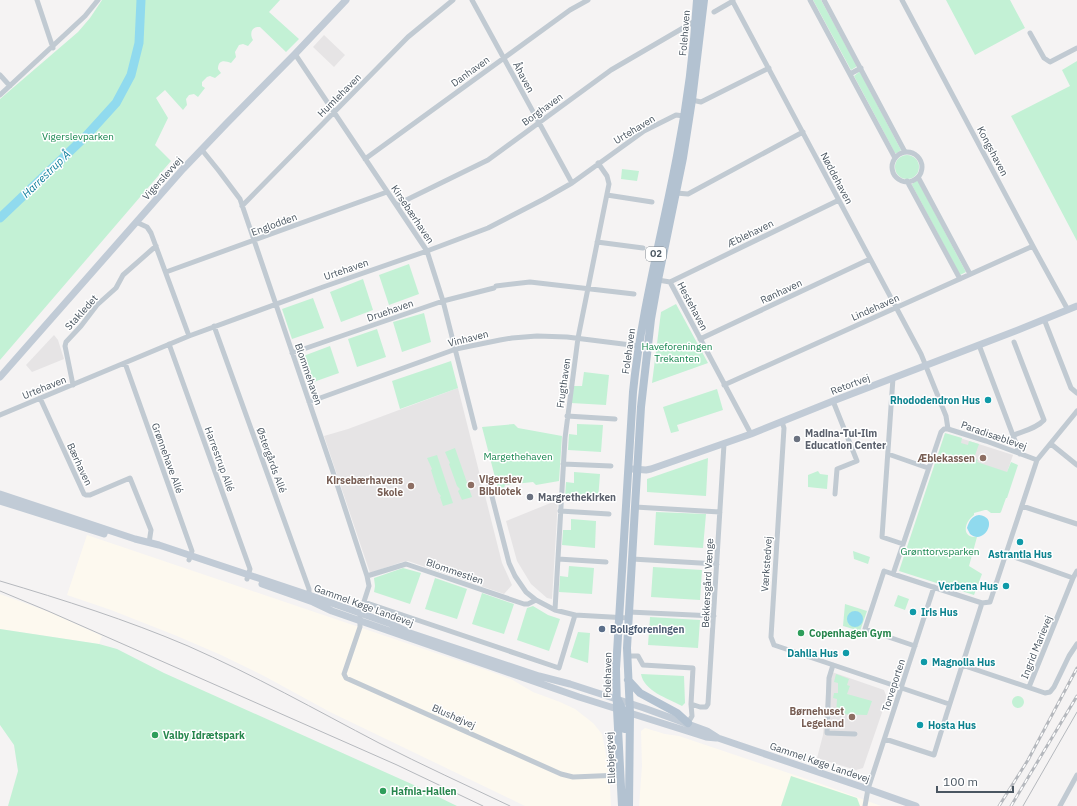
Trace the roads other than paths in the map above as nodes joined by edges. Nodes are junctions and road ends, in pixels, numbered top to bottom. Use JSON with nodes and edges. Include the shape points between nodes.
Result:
{"nodes":[{"id":1,"x":36,"y":0,"type":"edge"},
{"id":2,"x":98,"y":0,"type":"edge"},
{"id":3,"x":346,"y":0,"type":"edge"},
{"id":4,"x":452,"y":0,"type":"edge"},
{"id":5,"x":472,"y":0,"type":"edge"},
{"id":6,"x":588,"y":0,"type":"edge"},
{"id":7,"x":697,"y":0,"type":"edge"},
{"id":8,"x":704,"y":0,"type":"edge"},
{"id":9,"x":810,"y":0,"type":"edge"},
{"id":10,"x":824,"y":0,"type":"edge"},
{"id":11,"x":902,"y":0,"type":"edge"},
{"id":12,"x":732,"y":1,"type":"edge"},
{"id":13,"x":714,"y":12,"type":"dead end"},
{"id":14,"x":695,"y":21,"type":"junction"},
{"id":15,"x":1030,"y":33,"type":"dead end"},
{"id":16,"x":53,"y":48,"type":"junction"},
{"id":17,"x":1077,"y":48,"type":"edge"},
{"id":18,"x":295,"y":54,"type":"junction"},
{"id":19,"x":504,"y":58,"type":"junction"},
{"id":20,"x":768,"y":68,"type":"junction"},
{"id":21,"x":860,"y":68,"type":"junction"},
{"id":22,"x":850,"y":74,"type":"junction"},
{"id":23,"x":0,"y":75,"type":"edge"},
{"id":24,"x":10,"y":86,"type":"junction"},
{"id":25,"x":0,"y":96,"type":"edge"},
{"id":26,"x":692,"y":100,"type":"junction"},
{"id":27,"x":334,"y":112,"type":"junction"},
{"id":28,"x":684,"y":116,"type":"junction"},
{"id":29,"x":539,"y":123,"type":"junction"},
{"id":30,"x":803,"y":132,"type":"junction"},
{"id":31,"x":202,"y":150,"type":"junction"},
{"id":32,"x":905,"y":152,"type":"junction"},
{"id":33,"x":365,"y":158,"type":"junction"},
{"id":34,"x":895,"y":158,"type":"junction"},
{"id":35,"x":598,"y":163,"type":"junction"},
{"id":36,"x":918,"y":177,"type":"junction"},
{"id":37,"x":907,"y":181,"type":"junction"},
{"id":38,"x":572,"y":183,"type":"junction"},
{"id":39,"x":387,"y":192,"type":"junction"},
{"id":40,"x":676,"y":193,"type":"junction"},
{"id":41,"x":607,"y":195,"type":"junction"},
{"id":42,"x":839,"y":200,"type":"junction"},
{"id":43,"x":652,"y":202,"type":"dead end"},
{"id":44,"x":396,"y":205,"type":"junction"},
{"id":45,"x":242,"y":206,"type":"junction"},
{"id":46,"x":136,"y":222,"type":"junction"},
{"id":47,"x":254,"y":240,"type":"junction"},
{"id":48,"x":597,"y":242,"type":"junction"},
{"id":49,"x":156,"y":246,"type":"junction"},
{"id":50,"x":1033,"y":246,"type":"junction"},
{"id":51,"x":643,"y":248,"type":"dead end"},
{"id":52,"x":427,"y":251,"type":"junction"},
{"id":53,"x":870,"y":259,"type":"junction"},
{"id":54,"x":166,"y":272,"type":"junction"},
{"id":55,"x":970,"y":274,"type":"junction"},
{"id":56,"x":960,"y":279,"type":"junction"},
{"id":57,"x":658,"y":280,"type":"junction"},
{"id":58,"x":670,"y":282,"type":"junction"},
{"id":59,"x":588,"y":289,"type":"junction"},
{"id":60,"x":634,"y":294,"type":"dead end"},
{"id":61,"x":443,"y":300,"type":"junction"},
{"id":62,"x":276,"y":305,"type":"junction"},
{"id":63,"x":1077,"y":306,"type":"edge"},
{"id":64,"x":896,"y":308,"type":"junction"},
{"id":65,"x":1068,"y":310,"type":"junction"},
{"id":66,"x":1044,"y":319,"type":"junction"},
{"id":67,"x":214,"y":326,"type":"junction"},
{"id":68,"x":189,"y":336,"type":"junction"},
{"id":69,"x":578,"y":338,"type":"junction"},
{"id":70,"x":700,"y":339,"type":"junction"},
{"id":71,"x":1014,"y":342,"type":"dead end"},
{"id":72,"x":169,"y":344,"type":"junction"},
{"id":73,"x":979,"y":345,"type":"junction"},
{"id":74,"x":638,"y":346,"type":"junction"},
{"id":75,"x":456,"y":349,"type":"junction"},
{"id":76,"x":292,"y":353,"type":"junction"},
{"id":77,"x":125,"y":363,"type":"junction"},
{"id":78,"x":926,"y":365,"type":"junction"},
{"id":79,"x":0,"y":377,"type":"edge"},
{"id":80,"x":893,"y":378,"type":"junction"},
{"id":81,"x":72,"y":385,"type":"junction"},
{"id":82,"x":724,"y":385,"type":"junction"},
{"id":83,"x":1077,"y":392,"type":"edge"},
{"id":84,"x":40,"y":398,"type":"junction"},
{"id":85,"x":833,"y":401,"type":"junction"},
{"id":86,"x":309,"y":402,"type":"junction"},
{"id":87,"x":1077,"y":411,"type":"edge"},
{"id":88,"x":0,"y":415,"type":"edge"},
{"id":89,"x":568,"y":416,"type":"junction"},
{"id":90,"x":615,"y":419,"type":"dead end"},
{"id":91,"x":782,"y":422,"type":"junction"},
{"id":92,"x":475,"y":428,"type":"dead end"},
{"id":93,"x":948,"y":429,"type":"junction"},
{"id":94,"x":750,"y":434,"type":"junction"},
{"id":95,"x":1014,"y":435,"type":"junction"},
{"id":96,"x":724,"y":444,"type":"junction"},
{"id":97,"x":1051,"y":444,"type":"junction"},
{"id":98,"x":888,"y":454,"type":"junction"},
{"id":99,"x":1020,"y":454,"type":"junction"},
{"id":100,"x":1037,"y":460,"type":"junction"},
{"id":101,"x":563,"y":464,"type":"junction"},
{"id":102,"x":1077,"y":465,"type":"edge"},
{"id":103,"x":611,"y":466,"type":"dead end"},
{"id":104,"x":928,"y":468,"type":"junction"},
{"id":105,"x":628,"y":469,"type":"junction"},
{"id":106,"x":637,"y":470,"type":"junction"},
{"id":107,"x":488,"y":481,"type":"dead end"},
{"id":108,"x":0,"y":494,"type":"edge"},
{"id":109,"x":835,"y":494,"type":"dead end"},
{"id":110,"x":0,"y":500,"type":"edge"},
{"id":111,"x":1022,"y":506,"type":"junction"},
{"id":112,"x":635,"y":507,"type":"junction"},
{"id":113,"x":560,"y":511,"type":"junction"},
{"id":114,"x":720,"y":512,"type":"junction"},
{"id":115,"x":609,"y":514,"type":"dead end"},
{"id":116,"x":1077,"y":524,"type":"edge"},
{"id":117,"x":149,"y":543,"type":"junction"},
{"id":118,"x":903,"y":544,"type":"junction"},
{"id":119,"x":1006,"y":554,"type":"junction"},
{"id":120,"x":190,"y":558,"type":"junction"},
{"id":121,"x":558,"y":559,"type":"junction"},
{"id":122,"x":632,"y":559,"type":"junction"},
{"id":123,"x":606,"y":562,"type":"dead end"},
{"id":124,"x":717,"y":564,"type":"junction"},
{"id":125,"x":1077,"y":571,"type":"edge"},
{"id":126,"x":893,"y":574,"type":"junction"},
{"id":127,"x":367,"y":576,"type":"junction"},
{"id":128,"x":248,"y":577,"type":"junction"},
{"id":129,"x":1073,"y":578,"type":"junction"},
{"id":130,"x":934,"y":587,"type":"junction"},
{"id":131,"x":309,"y":597,"type":"junction"},
{"id":132,"x":536,"y":600,"type":"junction"},
{"id":133,"x":364,"y":602,"type":"junction"},
{"id":134,"x":982,"y":603,"type":"junction"},
{"id":135,"x":555,"y":610,"type":"junction"},
{"id":136,"x":629,"y":615,"type":"junction"},
{"id":137,"x":575,"y":616,"type":"junction"},
{"id":138,"x":714,"y":616,"type":"junction"},
{"id":139,"x":360,"y":617,"type":"junction"},
{"id":140,"x":620,"y":617,"type":"junction"},
{"id":141,"x":1077,"y":644,"type":"edge"},
{"id":142,"x":915,"y":646,"type":"junction"},
{"id":143,"x":627,"y":656,"type":"junction"},
{"id":144,"x":833,"y":665,"type":"junction"},
{"id":145,"x":962,"y":665,"type":"junction"},
{"id":146,"x":628,"y":680,"type":"junction"},
{"id":147,"x":1029,"y":687,"type":"junction"},
{"id":148,"x":901,"y":688,"type":"junction"},
{"id":149,"x":623,"y":701,"type":"junction"},
{"id":150,"x":691,"y":704,"type":"junction"},
{"id":151,"x":949,"y":704,"type":"junction"},
{"id":152,"x":623,"y":711,"type":"junction"},
{"id":153,"x":688,"y":723,"type":"junction"},
{"id":154,"x":855,"y":734,"type":"dead end"},
{"id":155,"x":718,"y":738,"type":"junction"},
{"id":156,"x":885,"y":739,"type":"junction"},
{"id":157,"x":621,"y":775,"type":"junction"},
{"id":158,"x":1077,"y":775,"type":"edge"},
{"id":159,"x":868,"y":789,"type":"junction"},
{"id":160,"x":627,"y":805,"type":"edge"},
{"id":161,"x":865,"y":806,"type":"edge"},
{"id":162,"x":916,"y":806,"type":"edge"},
{"id":163,"x":1060,"y":806,"type":"edge"}],
"edges":[{"from":1,"to":16,"type":"street"},
{"from":2,"to":16,"type":"street"},
{"from":3,"to":18,"type":"street","name":"Vigerslevvej"},
{"from":4,"to":27,"type":"street","name":"Humlehaven","via":[[408,38]]},
{"from":5,"to":19,"type":"street","name":"Åhaven"},
{"from":6,"to":19,"type":"street","name":"Danhaven"},
{"from":7,"to":14,"type":"main road","name":"Folehaven","number":"O2"},
{"from":8,"to":26,"type":"main road","name":"Folehaven","number":"O2"},
{"from":9,"to":22,"type":"street"},
{"from":10,"to":21,"type":"street"},
{"from":11,"to":50,"type":"street","name":"Kongshaven"},
{"from":12,"to":13,"type":"street"},
{"from":12,"to":20,"type":"street","name":"Nøddehaven"},
{"from":14,"to":28,"type":"main road","name":"Folehaven","number":"O2"},
{"from":14,"to":29,"type":"street","name":"Borghaven","via":[[611,70]]},
{"from":15,"to":17,"type":"street","via":[[1044,58],[1050,62]]},
{"from":16,"to":24,"type":"street"},
{"from":18,"to":27,"type":"street","name":"Kirsebærhaven"},
{"from":18,"to":31,"type":"street","name":"Vigerslevvej"},
{"from":19,"to":29,"type":"street","name":"Åhaven"},
{"from":19,"to":33,"type":"street","name":"Danhaven"},
{"from":20,"to":26,"type":"street","via":[[700,102]]},
{"from":20,"to":30,"type":"street","name":"Nøddehaven"},
{"from":21,"to":22,"type":"street"},
{"from":21,"to":32,"type":"street"},
{"from":22,"to":34,"type":"street"},
{"from":23,"to":24,"type":"street"},
{"from":24,"to":25,"type":"street"},
{"from":26,"to":40,"type":"main road","name":"Folehaven","number":"O2"},
{"from":27,"to":33,"type":"street","name":"Kirsebærhaven"},
{"from":27,"to":45,"type":"street","name":"Humlehaven"},
{"from":28,"to":35,"type":"street","name":"Urtehaven","via":[[676,115],[644,131]]},
{"from":28,"to":74,"type":"main road","name":"Folehaven","number":"O2"},
{"from":29,"to":38,"type":"street","name":"Åhaven"},
{"from":29,"to":44,"type":"street","name":"Borghaven","via":[[488,160]]},
{"from":30,"to":40,"type":"street","via":[[688,194]]},
{"from":30,"to":42,"type":"street","name":"Nøddehaven"},
{"from":31,"to":45,"type":"street","name":"Blommehaven","via":[[240,199]]},
{"from":31,"to":46,"type":"street","name":"Vigerslevvej"},
{"from":32,"to":34,"type":"street"},
{"from":32,"to":36,"type":"street","via":[[914,153],[920,160],[922,169]]},
{"from":33,"to":39,"type":"street","name":"Kirsebærhaven"},
{"from":34,"to":37,"type":"street","via":[[894,173]]},
{"from":35,"to":38,"type":"street","name":"Urtehaven"},
{"from":35,"to":41,"type":"street","name":"Frugthaven","via":[[609,180]]},
{"from":36,"to":37,"type":"street"},
{"from":36,"to":55,"type":"street"},
{"from":37,"to":56,"type":"street"},
{"from":38,"to":52,"type":"street","name":"Urtehaven","via":[[488,228]]},
{"from":39,"to":44,"type":"street","name":"Kirsebærhaven"},
{"from":39,"to":47,"type":"street","name":"Englodden"},
{"from":40,"to":57,"type":"main road","name":"Folehaven","number":"O2"},
{"from":41,"to":43,"type":"street"},
{"from":41,"to":48,"type":"street","name":"Frugthaven"},
{"from":42,"to":53,"type":"street","name":"Nøddehaven"},
{"from":42,"to":58,"type":"street","name":"Æblehaven"},
{"from":44,"to":52,"type":"street","name":"Kirsebærhaven"},
{"from":45,"to":47,"type":"street","name":"Blommehaven"},
{"from":46,"to":49,"type":"street","via":[[147,227]]},
{"from":46,"to":79,"type":"street","name":"Vigerslevvej"},
{"from":47,"to":54,"type":"street","name":"Englodden"},
{"from":47,"to":62,"type":"street","name":"Blommehaven"},
{"from":48,"to":51,"type":"street"},
{"from":48,"to":59,"type":"street","name":"Frugthaven"},
{"from":49,"to":54,"type":"street"},
{"from":49,"to":81,"type":"street","name":"Stakledet","via":[[123,275],[116,288],[97,305],[66,342]]},
{"from":50,"to":55,"type":"street","name":"Lindehaven"},
{"from":50,"to":65,"type":"street","name":"Kongshaven"},
{"from":52,"to":61,"type":"street","name":"Kirsebærhaven"},
{"from":52,"to":62,"type":"street","name":"Urtehaven"},
{"from":53,"to":64,"type":"street","name":"Nøddehaven"},
{"from":53,"to":70,"type":"street","name":"Rønhaven"},
{"from":54,"to":68,"type":"street"},
{"from":55,"to":56,"type":"street","name":"Lindehaven"},
{"from":56,"to":64,"type":"street","name":"Lindehaven"},
{"from":57,"to":58,"type":"street","name":"Hestehaven"},
{"from":57,"to":106,"type":"main road","name":"Folehaven","number":"O2","via":[[645,368]]},
{"from":58,"to":70,"type":"street","name":"Hestehaven"},
{"from":59,"to":60,"type":"street","name":"Druehaven"},
{"from":59,"to":61,"type":"street","name":"Druehaven","via":[[530,282],[495,287]]},
{"from":59,"to":69,"type":"street","name":"Frugthaven"},
{"from":61,"to":75,"type":"street","name":"Kirsebærhaven"},
{"from":61,"to":76,"type":"street","name":"Druehaven"},
{"from":62,"to":67,"type":"street","name":"Urtehaven"},
{"from":62,"to":76,"type":"street","name":"Blommehaven"},
{"from":63,"to":65,"type":"street","name":"Retortvej"},
{"from":64,"to":78,"type":"street","name":"Nøddehaven"},
{"from":64,"to":82,"type":"street","name":"Lindehaven"},
{"from":65,"to":66,"type":"street","name":"Retortvej"},
{"from":66,"to":73,"type":"street","name":"Retortvej"},
{"from":66,"to":83,"type":"street","via":[[1071,388]]},
{"from":67,"to":68,"type":"street","name":"Urtehaven"},
{"from":67,"to":131,"type":"street","name":"Østergårds Allé","via":[[309,589]]},
{"from":68,"to":72,"type":"street","name":"Urtehaven"},
{"from":69,"to":74,"type":"street","name":"Vinhaven"},
{"from":69,"to":75,"type":"street","name":"Vinhaven","via":[[512,338]]},
{"from":69,"to":89,"type":"street","name":"Frugthaven"},
{"from":70,"to":82,"type":"street","name":"Hestehaven"},
{"from":71,"to":95,"type":"street","via":[[1044,420]]},
{"from":72,"to":77,"type":"street","name":"Urtehaven"},
{"from":72,"to":128,"type":"street","name":"Harrestrup Allé","via":[[250,569]]},
{"from":73,"to":78,"type":"street","name":"Retortvej"},
{"from":73,"to":95,"type":"street"},
{"from":74,"to":105,"type":"main road","name":"Folehaven","number":"O2"},
{"from":75,"to":86,"type":"street","name":"Vinhaven"},
{"from":75,"to":92,"type":"street","name":"Kirsebærhaven"},
{"from":76,"to":86,"type":"street","name":"Blommehaven"},
{"from":77,"to":81,"type":"street","name":"Urtehaven"},
{"from":77,"to":120,"type":"street","name":"Grønnehave Allé","via":[[192,551]]},
{"from":78,"to":80,"type":"street","name":"Retortvej"},
{"from":78,"to":93,"type":"street","name":"Nøddehaven","via":[[946,416]]},
{"from":80,"to":85,"type":"street","name":"Retortvej"},
{"from":80,"to":98,"type":"street"},
{"from":81,"to":84,"type":"street","name":"Urtehaven"},
{"from":82,"to":94,"type":"street","name":"Hestehaven"},
{"from":84,"to":88,"type":"street","name":"Urtehaven"},
{"from":84,"to":117,"type":"street","name":"Bærhaven","via":[[84,494],[90,495],[130,478],[151,530]]},
{"from":85,"to":91,"type":"street","name":"Retortvej"},
{"from":85,"to":109,"type":"street","via":[[857,461],[837,469]]},
{"from":86,"to":127,"type":"street","name":"Blommehaven"},
{"from":87,"to":97,"type":"street"},
{"from":89,"to":90,"type":"street"},
{"from":89,"to":101,"type":"street","name":"Frugthaven"},
{"from":91,"to":94,"type":"street","name":"Retortvej"},
{"from":91,"to":144,"type":"street","name":"Værkstedvej","via":[[784,428],[771,637],[774,645]]},
{"from":93,"to":99,"type":"street","name":"Paradisæblevej"},
{"from":93,"to":104,"type":"street","name":"Paradisæblevej","via":[[941,432]]},
{"from":94,"to":96,"type":"street","name":"Retortvej"},
{"from":95,"to":99,"type":"street"},
{"from":96,"to":106,"type":"street","name":"Retortvej","via":[[651,469]]},
{"from":96,"to":114,"type":"street","name":"Bekkersgård Vænge"},
{"from":97,"to":100,"type":"street"},
{"from":97,"to":102,"type":"street"},
{"from":98,"to":104,"type":"street"},
{"from":98,"to":118,"type":"street","via":[[882,537]]},
{"from":99,"to":100,"type":"street","name":"Paradisæblevej"},
{"from":100,"to":111,"type":"street","name":"Paradisæblevej"},
{"from":101,"to":103,"type":"street"},
{"from":101,"to":113,"type":"street","name":"Frugthaven"},
{"from":104,"to":118,"type":"street","name":"Paradisæblevej"},
{"from":105,"to":106,"type":"street","name":"Retortvej"},
{"from":105,"to":140,"type":"main road","name":"Folehaven","number":"O2"},
{"from":106,"to":112,"type":"main road","name":"Folehaven","number":"O2"},
{"from":107,"to":132,"type":"street","via":[[509,563],[526,592]]},
{"from":108,"to":117,"type":"street","name":"Gammel Køge Landevej"},
{"from":110,"to":120,"type":"street","name":"Gammel Køge Landevej","via":[[121,540]]},
{"from":111,"to":116,"type":"street"},
{"from":111,"to":119,"type":"street","name":"Paradisæblevej"},
{"from":112,"to":114,"type":"street"},
{"from":112,"to":122,"type":"main road","name":"Folehaven","number":"O2"},
{"from":113,"to":115,"type":"street"},
{"from":113,"to":121,"type":"street","name":"Frugthaven"},
{"from":114,"to":124,"type":"street","name":"Bekkersgård Vænge"},
{"from":117,"to":120,"type":"street","name":"Gammel Køge Landevej"},
{"from":118,"to":126,"type":"street","name":"Paradisæblevej"},
{"from":119,"to":129,"type":"street"},
{"from":119,"to":134,"type":"street","name":"Paradisæblevej","via":[[990,602]]},
{"from":120,"to":128,"type":"street","name":"Gammel Køge Landevej"},
{"from":121,"to":123,"type":"street"},
{"from":121,"to":135,"type":"street","name":"Frugthaven"},
{"from":122,"to":124,"type":"street"},
{"from":122,"to":136,"type":"main road","name":"Folehaven","number":"O2"},
{"from":124,"to":138,"type":"street","name":"Bekkersgård Vænge"},
{"from":125,"to":129,"type":"street","name":"Ingrid Marievej"},
{"from":126,"to":130,"type":"street"},
{"from":126,"to":142,"type":"street","via":[[884,571],[865,629]]},
{"from":127,"to":132,"type":"street","name":"Blommestien","via":[[406,564],[524,604]]},
{"from":127,"to":133,"type":"street","name":"Blommehaven","via":[[369,586]]},
{"from":128,"to":131,"type":"street","name":"Gammel Køge Landevej"},
{"from":129,"to":147,"type":"street","name":"Ingrid Marievej"},
{"from":130,"to":134,"type":"street"},
{"from":130,"to":142,"type":"street","name":"Torveporten"},
{"from":131,"to":139,"type":"street","name":"Gammel Køge Landevej"},
{"from":132,"to":135,"type":"street"},
{"from":133,"to":137,"type":"street","name":"Gammel Køge Landevej","via":[[559,668]]},
{"from":133,"to":139,"type":"street","name":"Blommehaven"},
{"from":134,"to":145,"type":"street"},
{"from":135,"to":137,"type":"street"},
{"from":136,"to":138,"type":"street"},
{"from":136,"to":140,"type":"street"},
{"from":136,"to":143,"type":"main road","name":"Folehaven","number":"O2"},
{"from":137,"to":140,"type":"street"},
{"from":138,"to":150,"type":"street","name":"Bekkersgård Vænge","via":[[708,704],[706,707]]},
{"from":139,"to":149,"type":"street","name":"Gammel Køge Landevej","via":[[392,624],[410,633],[532,674]]},
{"from":139,"to":152,"type":"street","name":"Gammel Køge Landevej"},
{"from":139,"to":157,"type":"street","name":"Blushøjvej","via":[[360,627],[344,674],[346,678],[561,774],[573,777]]},
{"from":140,"to":149,"type":"main road","name":"Folehaven","number":"O2","via":[[616,668]]},
{"from":141,"to":147,"type":"street","via":[[1050,692],[1045,693]]},
{"from":142,"to":148,"type":"street","name":"Torveporten"},
{"from":143,"to":146,"type":"main road","name":"Folehaven","number":"O2"},
{"from":143,"to":150,"type":"street","name":"Folehaven","via":[[638,656],[643,665],[694,668]]},
{"from":144,"to":148,"type":"street","name":"Værkstedvej"},
{"from":144,"to":154,"type":"street","via":[[829,678],[827,732]]},
{"from":145,"to":147,"type":"street","name":"Ingrid Marievej"},
{"from":145,"to":151,"type":"street"},
{"from":146,"to":149,"type":"main road","name":"Folehaven","number":"O2"},
{"from":146,"to":153,"type":"main road","via":[[640,693],[678,713]]},
{"from":148,"to":151,"type":"street","name":"Værkstedvej"},
{"from":148,"to":156,"type":"street","name":"Torveporten"},
{"from":149,"to":152,"type":"main road","name":"Folehaven","number":"O2"},
{"from":149,"to":152,"type":"main road","name":"Folehaven","number":"O2"},
{"from":149,"to":153,"type":"street","name":"Gammel Køge Landevej"},
{"from":150,"to":153,"type":"street","name":"Folehaven","via":[[692,716]]},
{"from":151,"to":156,"type":"street","via":[[934,755]]},
{"from":152,"to":155,"type":"street","name":"Gammel Køge Landevej","via":[[706,737]]},
{"from":152,"to":157,"type":"main road","name":"Ellebjergvej","number":"O2"},
{"from":152,"to":160,"type":"main road"},
{"from":153,"to":155,"type":"street","name":"Gammel Køge Landevej"},
{"from":155,"to":159,"type":"street","name":"Gammel Køge Landevej"},
{"from":156,"to":159,"type":"street","name":"Torveporten"},
{"from":157,"to":160,"type":"main road","name":"Ellebjergvej","number":"O2"},
{"from":158,"to":163,"type":"street"},
{"from":159,"to":161,"type":"street","name":"Torveporten"},
{"from":159,"to":162,"type":"street","name":"Gammel Køge Landevej"}]}
